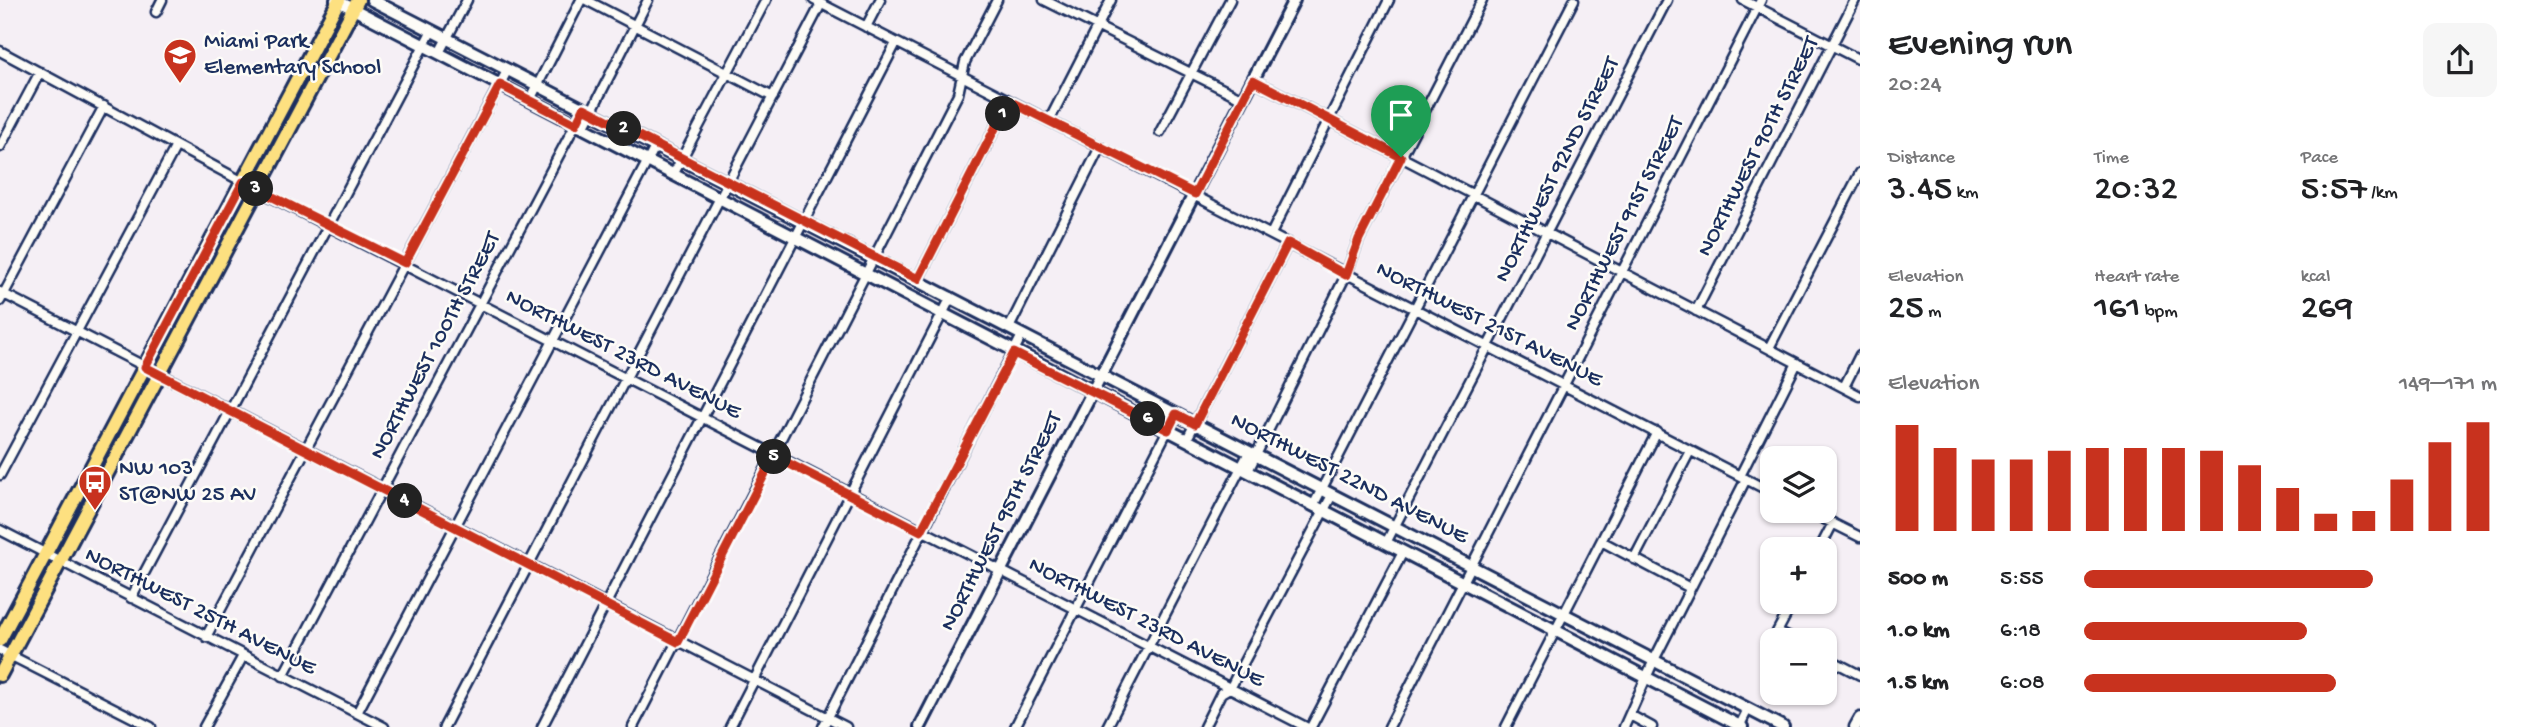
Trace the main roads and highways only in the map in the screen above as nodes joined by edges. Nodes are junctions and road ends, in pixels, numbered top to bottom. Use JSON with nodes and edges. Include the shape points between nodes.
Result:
{"nodes":[{"id":1,"x":338,"y":0,"type":"edge"},
{"id":2,"x":372,"y":0,"type":"edge"},
{"id":3,"x":1291,"y":1,"type":"edge"},
{"id":4,"x":356,"y":4,"type":"edge"},
{"id":5,"x":1100,"y":375,"type":"junction"},
{"id":6,"x":1091,"y":391,"type":"junction"},
{"id":7,"x":0,"y":640,"type":"edge"},
{"id":8,"x":5,"y":652,"type":"edge"},
{"id":9,"x":0,"y":675,"type":"edge"},
{"id":10,"x":920,"y":727,"type":"edge"},
{"id":11,"x":1740,"y":727,"type":"edge"},
{"id":12,"x":1783,"y":727,"type":"edge"}],
"edges":[{"from":1,"to":4,"type":"main road","name":"NORTHWEST 22ND AVENUE"},
{"from":1,"to":7,"type":"main road"},
{"from":2,"to":5,"type":"main road","name":"NORTHWEST 22ND AVENUE"},
{"from":3,"to":5,"type":"main road","name":"NORTHWEST 95TH STREET"},
{"from":4,"to":6,"type":"main road","name":"NORTHWEST 22ND AVENUE","via":[[439,53]]},
{"from":4,"to":8,"type":"main road","via":[[60,562]]},
{"from":5,"to":6,"type":"main road","name":"NORTHWEST 95TH STREET"},
{"from":5,"to":12,"type":"main road","name":"NORTHWEST 22ND AVENUE"},
{"from":6,"to":10,"type":"main road","name":"NORTHWEST 95TH STREET"},
{"from":6,"to":11,"type":"main road","name":"NORTHWEST 22ND AVENUE"},
{"from":8,"to":9,"type":"main road"}]}
